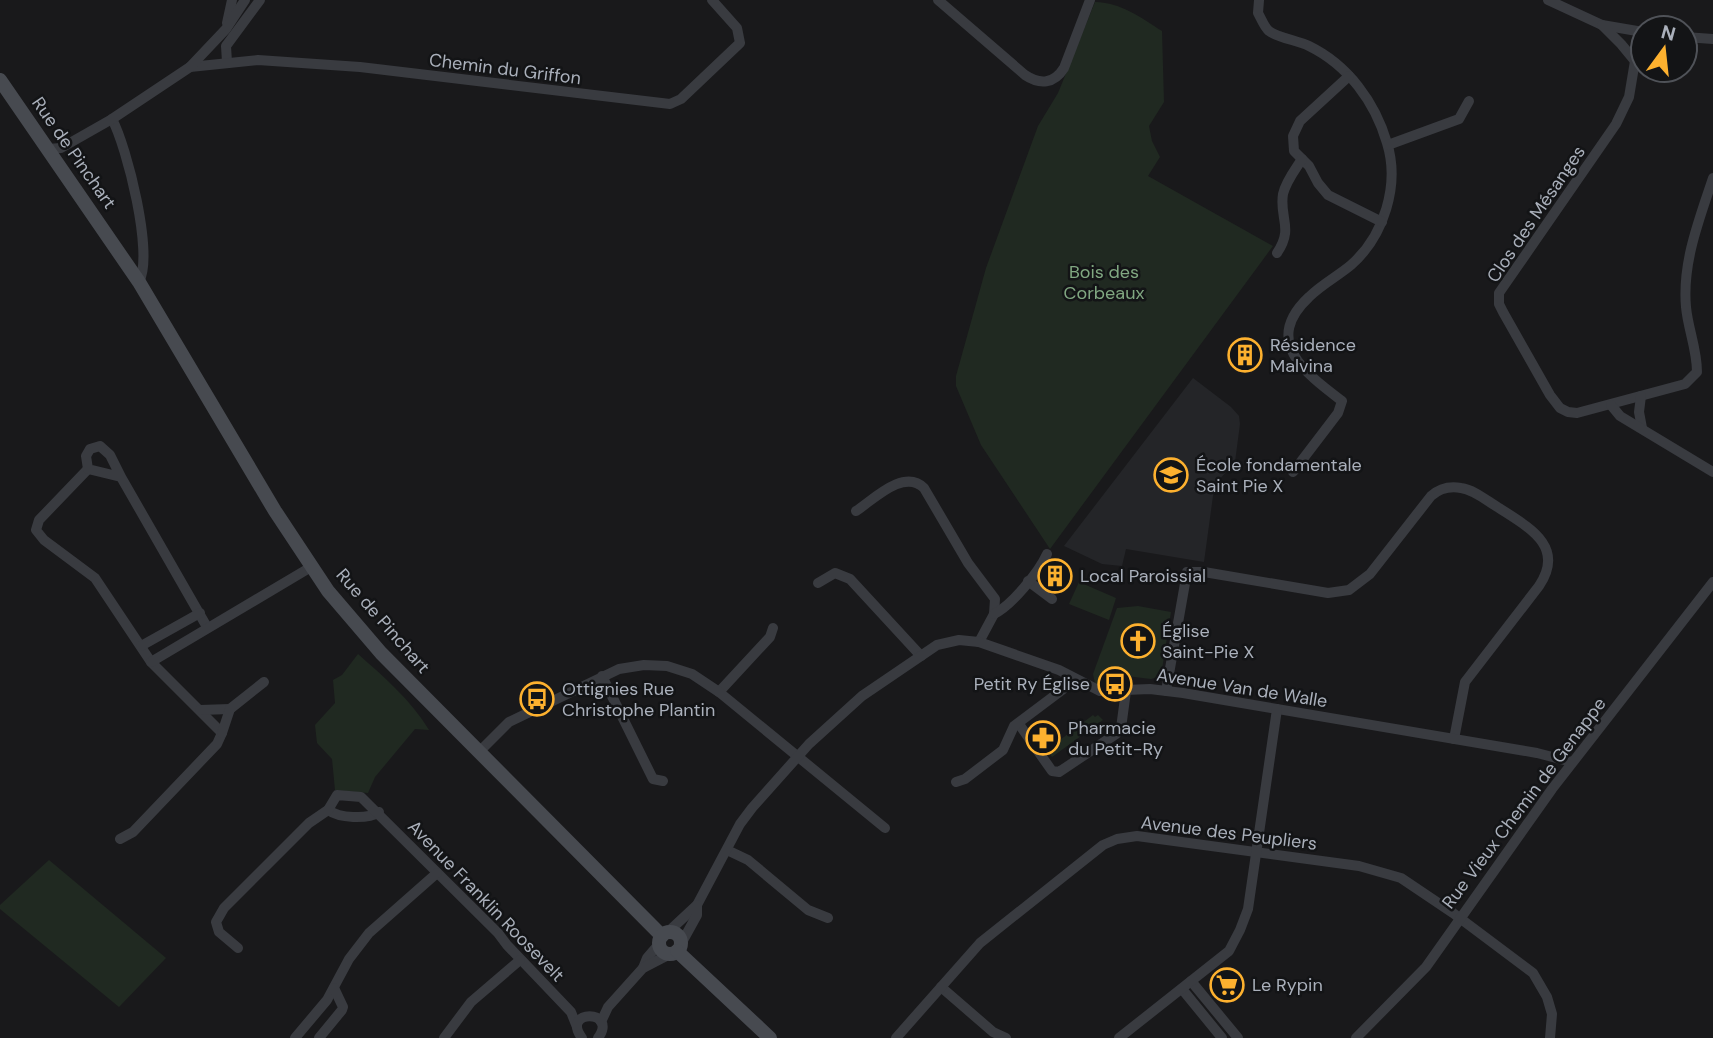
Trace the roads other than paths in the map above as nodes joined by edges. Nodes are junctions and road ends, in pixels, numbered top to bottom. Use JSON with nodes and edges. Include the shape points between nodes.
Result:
{"nodes":[{"id":1,"x":232,"y":0,"type":"edge"},
{"id":2,"x":245,"y":0,"type":"edge"},
{"id":3,"x":260,"y":0,"type":"edge"},
{"id":4,"x":712,"y":0,"type":"edge"},
{"id":5,"x":938,"y":0,"type":"edge"},
{"id":6,"x":1090,"y":0,"type":"edge"},
{"id":7,"x":1259,"y":0,"type":"edge"},
{"id":8,"x":1548,"y":0,"type":"edge"},
{"id":9,"x":1560,"y":3,"type":"edge"},
{"id":10,"x":1602,"y":25,"type":"junction"},
{"id":11,"x":226,"y":29,"type":"junction"},
{"id":12,"x":1629,"y":30,"type":"edge"},
{"id":13,"x":1629,"y":54,"type":"edge"},
{"id":14,"x":227,"y":62,"type":"junction"},
{"id":15,"x":190,"y":67,"type":"junction"},
{"id":16,"x":1349,"y":76,"type":"junction"},
{"id":17,"x":0,"y":80,"type":"edge"},
{"id":18,"x":1631,"y":84,"type":"edge"},
{"id":19,"x":1469,"y":101,"type":"dead end"},
{"id":20,"x":112,"y":119,"type":"junction"},
{"id":21,"x":1388,"y":145,"type":"junction"},
{"id":22,"x":48,"y":149,"type":"junction"},
{"id":23,"x":1302,"y":159,"type":"junction"},
{"id":24,"x":1713,"y":178,"type":"edge"},
{"id":25,"x":1709,"y":206,"type":"edge"},
{"id":26,"x":1382,"y":222,"type":"junction"},
{"id":27,"x":1277,"y":253,"type":"dead end"},
{"id":28,"x":139,"y":282,"type":"junction"},
{"id":29,"x":1641,"y":396,"type":"junction"},
{"id":30,"x":1611,"y":405,"type":"junction"},
{"id":31,"x":1642,"y":428,"type":"junction"},
{"id":32,"x":88,"y":469,"type":"junction"},
{"id":33,"x":1293,"y":472,"type":"dead end"},
{"id":34,"x":1713,"y":472,"type":"edge"},
{"id":35,"x":121,"y":477,"type":"junction"},
{"id":36,"x":856,"y":511,"type":"dead end"},
{"id":37,"x":1047,"y":554,"type":"dead end"},
{"id":38,"x":311,"y":567,"type":"junction"},
{"id":39,"x":1028,"y":581,"type":"junction"},
{"id":40,"x":1713,"y":582,"type":"edge"},
{"id":41,"x":818,"y":583,"type":"dead end"},
{"id":42,"x":1052,"y":599,"type":"dead end"},
{"id":43,"x":200,"y":613,"type":"junction"},
{"id":44,"x":994,"y":614,"type":"junction"},
{"id":45,"x":207,"y":628,"type":"junction"},
{"id":46,"x":774,"y":628,"type":"dead end"},
{"id":47,"x":979,"y":642,"type":"junction"},
{"id":48,"x":141,"y":646,"type":"junction"},
{"id":49,"x":921,"y":656,"type":"junction"},
{"id":50,"x":151,"y":662,"type":"junction"},
{"id":51,"x":602,"y":676,"type":"junction"},
{"id":52,"x":1073,"y":678,"type":"junction"},
{"id":53,"x":264,"y":682,"type":"dead end"},
{"id":54,"x":1126,"y":691,"type":"junction"},
{"id":55,"x":1166,"y":691,"type":"junction"},
{"id":56,"x":719,"y":692,"type":"junction"},
{"id":57,"x":230,"y":709,"type":"junction"},
{"id":58,"x":1277,"y":709,"type":"junction"},
{"id":59,"x":200,"y":710,"type":"junction"},
{"id":60,"x":1019,"y":724,"type":"junction"},
{"id":61,"x":222,"y":733,"type":"junction"},
{"id":62,"x":1454,"y":739,"type":"junction"},
{"id":63,"x":479,"y":752,"type":"junction"},
{"id":64,"x":798,"y":758,"type":"junction"},
{"id":65,"x":1572,"y":762,"type":"junction"},
{"id":66,"x":663,"y":781,"type":"dead end"},
{"id":67,"x":956,"y":782,"type":"dead end"},
{"id":68,"x":328,"y":810,"type":"junction"},
{"id":69,"x":379,"y":812,"type":"junction"},
{"id":70,"x":885,"y":828,"type":"dead end"},
{"id":71,"x":120,"y":839,"type":"dead end"},
{"id":72,"x":727,"y":850,"type":"junction"},
{"id":73,"x":1255,"y":851,"type":"junction"},
{"id":74,"x":437,"y":873,"type":"junction"},
{"id":75,"x":697,"y":905,"type":"junction"},
{"id":76,"x":828,"y":918,"type":"dead end"},
{"id":77,"x":1459,"y":918,"type":"junction"},
{"id":78,"x":669,"y":943,"type":"junction"},
{"id":79,"x":238,"y":948,"type":"dead end"},
{"id":80,"x":520,"y":960,"type":"junction"},
{"id":81,"x":643,"y":968,"type":"junction"},
{"id":82,"x":1191,"y":981,"type":"junction"},
{"id":83,"x":941,"y":987,"type":"junction"},
{"id":84,"x":334,"y":988,"type":"junction"},
{"id":85,"x":1182,"y":989,"type":"junction"},
{"id":86,"x":571,"y":1012,"type":"junction"},
{"id":87,"x":593,"y":1018,"type":"junction"},
{"id":88,"x":577,"y":1027,"type":"junction"},
{"id":89,"x":601,"y":1037,"type":"edge"},
{"id":90,"x":295,"y":1038,"type":"edge"},
{"id":91,"x":319,"y":1038,"type":"edge"},
{"id":92,"x":444,"y":1038,"type":"edge"},
{"id":93,"x":582,"y":1038,"type":"edge"},
{"id":94,"x":770,"y":1038,"type":"edge"},
{"id":95,"x":896,"y":1038,"type":"edge"},
{"id":96,"x":1006,"y":1038,"type":"edge"},
{"id":97,"x":1119,"y":1038,"type":"edge"},
{"id":98,"x":1222,"y":1038,"type":"edge"},
{"id":99,"x":1238,"y":1038,"type":"edge"},
{"id":100,"x":1356,"y":1038,"type":"edge"},
{"id":101,"x":1550,"y":1038,"type":"edge"}],
"edges":[{"from":1,"to":11,"type":"street"},
{"from":2,"to":11,"type":"street"},
{"from":3,"to":14,"type":"street","via":[[226,46]]},
{"from":4,"to":14,"type":"street","name":"Chemin du Griffon","via":[[737,28],[740,43],[670,104],[360,67]]},
{"from":5,"to":6,"type":"street","via":[[1025,75],[1044,82],[1059,76],[1064,68]]},
{"from":7,"to":16,"type":"street","via":[[1258,13],[1270,32],[1312,47]]},
{"from":8,"to":9,"type":"street"},
{"from":9,"to":10,"type":"street"},
{"from":10,"to":12,"type":"street"},
{"from":10,"to":13,"type":"street"},
{"from":11,"to":15,"type":"street"},
{"from":14,"to":15,"type":"street","name":"Chemin du Griffon"},
{"from":15,"to":20,"type":"street"},
{"from":16,"to":21,"type":"street","via":[[1367,96]]},
{"from":16,"to":23,"type":"street","via":[[1297,126],[1294,151]]},
{"from":17,"to":22,"type":"main road","name":"Rue de Pinchart"},
{"from":18,"to":30,"type":"street","name":"Clos des Mésanges","via":[[1616,124],[1499,297],[1523,349],[1560,408],[1577,413]]},
{"from":19,"to":21,"type":"street","via":[[1459,119]]},
{"from":20,"to":22,"type":"street","via":[[61,148]]},
{"from":20,"to":28,"type":"street","name":"Rue de Pinchart","via":[[125,152],[142,233]]},
{"from":21,"to":26,"type":"street","via":[[1391,187]]},
{"from":22,"to":28,"type":"main road","name":"Rue de Pinchart"},
{"from":23,"to":26,"type":"street","via":[[1328,195]]},
{"from":23,"to":27,"type":"street","via":[[1283,192],[1286,227]]},
{"from":24,"to":25,"type":"street","name":"Clos des Mésanges"},
{"from":25,"to":29,"type":"street","name":"Clos des Mésanges","via":[[1689,255],[1685,282],[1697,372],[1685,384]]},
{"from":26,"to":33,"type":"street","via":[[1359,257],[1300,305],[1288,328],[1294,357],[1310,377],[1342,401],[1338,413]]},
{"from":28,"to":38,"type":"main road","name":"Rue de Pinchart"},
{"from":29,"to":30,"type":"street","name":"Clos des Mésanges"},
{"from":29,"to":31,"type":"street"},
{"from":30,"to":31,"type":"street"},
{"from":31,"to":34,"type":"street"},
{"from":32,"to":35,"type":"street"},
{"from":32,"to":35,"type":"street","via":[[87,453],[100,446],[106,448]]},
{"from":32,"to":48,"type":"street","via":[[38,520],[36,530],[95,578]]},
{"from":35,"to":43,"type":"street"},
{"from":36,"to":44,"type":"street","via":[[895,484],[920,484],[995,599]]},
{"from":37,"to":39,"type":"street"},
{"from":38,"to":45,"type":"street"},
{"from":38,"to":63,"type":"main road","name":"Rue de Pinchart","via":[[381,653]]},
{"from":39,"to":42,"type":"street"},
{"from":39,"to":44,"type":"street","via":[[1009,605]]},
{"from":40,"to":65,"type":"street","name":"Rue Vieux Chemin de Genappe"},
{"from":41,"to":49,"type":"street","via":[[835,573],[850,579]]},
{"from":43,"to":45,"type":"street"},
{"from":43,"to":48,"type":"street"},
{"from":44,"to":47,"type":"street"},
{"from":45,"to":50,"type":"street"},
{"from":46,"to":56,"type":"street"},
{"from":47,"to":49,"type":"street","name":"Avenue Van de Walle","via":[[948,641]]},
{"from":47,"to":52,"type":"street","name":"Avenue Van de Walle"},
{"from":48,"to":50,"type":"street"},
{"from":49,"to":64,"type":"street","name":"Avenue Van de Walle","via":[[862,696]]},
{"from":50,"to":59,"type":"street"},
{"from":51,"to":56,"type":"street","via":[[662,665],[684,671]]},
{"from":51,"to":63,"type":"street","via":[[509,722]]},
{"from":51,"to":66,"type":"street","via":[[653,779]]},
{"from":52,"to":54,"type":"street","name":"Avenue Van de Walle","via":[[1100,691]]},
{"from":52,"to":60,"type":"street"},
{"from":53,"to":57,"type":"street"},
{"from":54,"to":55,"type":"street","name":"Avenue Van de Walle"},
{"from":54,"to":60,"type":"street","via":[[1121,728],[1059,772],[1052,771]]},
{"from":55,"to":58,"type":"street","name":"Avenue Van de Walle"},
{"from":55,"to":62,"type":"street","via":[[1187,572],[1328,593],[1349,590],[1370,574],[1431,496],[1450,487],[1471,491],[1538,535],[1546,548],[1547,571],[1465,682]]},
{"from":56,"to":64,"type":"street"},
{"from":57,"to":59,"type":"street"},
{"from":57,"to":61,"type":"street"},
{"from":58,"to":62,"type":"street","name":"Avenue Van de Walle"},
{"from":58,"to":73,"type":"street"},
{"from":59,"to":61,"type":"street"},
{"from":60,"to":67,"type":"street","via":[[1012,728],[1003,750]]},
{"from":61,"to":71,"type":"street","via":[[217,744],[133,832]]},
{"from":62,"to":65,"type":"street","name":"Avenue Van de Walle"},
{"from":63,"to":78,"type":"main road","name":"Rue de Pinchart"},
{"from":64,"to":70,"type":"street"},
{"from":64,"to":72,"type":"street","name":"Avenue Van de Walle","via":[[752,808]]},
{"from":65,"to":77,"type":"street","name":"Rue Vieux Chemin de Genappe"},
{"from":68,"to":69,"type":"street","via":[[366,817]]},
{"from":68,"to":69,"type":"street","name":"Avenue Franklin Roosevelt","via":[[341,795],[365,798]]},
{"from":68,"to":79,"type":"street","via":[[309,823],[225,908],[216,922],[219,932]]},
{"from":69,"to":74,"type":"street","name":"Avenue Franklin Roosevelt"},
{"from":72,"to":75,"type":"street","name":"Avenue Van de Walle"},
{"from":72,"to":76,"type":"street","via":[[748,860],[808,910]]},
{"from":73,"to":77,"type":"street","name":"Avenue des Peupliers","via":[[1386,872]]},
{"from":73,"to":82,"type":"street","via":[[1248,909],[1240,930],[1229,951]]},
{"from":73,"to":83,"type":"street","name":"Avenue des Peupliers","via":[[1144,836],[1110,842],[990,934]]},
{"from":74,"to":80,"type":"street","name":"Avenue Franklin Roosevelt"},
{"from":74,"to":84,"type":"street","via":[[369,933]]},
{"from":75,"to":78,"type":"street","name":"Avenue Van de Walle"},
{"from":75,"to":78,"type":"street","name":"Avenue Van de Walle","via":[[697,915]]},
{"from":77,"to":100,"type":"street","name":"Rue Vieux Chemin de Genappe","via":[[1426,967]]},
{"from":77,"to":101,"type":"street","name":"Avenue des Peupliers","via":[[1533,973],[1552,1014]]},
{"from":78,"to":81,"type":"street"},
{"from":78,"to":81,"type":"street","via":[[647,958]]},
{"from":78,"to":94,"type":"main road","name":"Rue de Pinchart"},
{"from":80,"to":86,"type":"street","name":"Avenue Franklin Roosevelt"},
{"from":80,"to":92,"type":"street","via":[[471,1002]]},
{"from":81,"to":87,"type":"street"},
{"from":82,"to":85,"type":"street"},
{"from":82,"to":99,"type":"street"},
{"from":83,"to":95,"type":"street","name":"Avenue des Peupliers"},
{"from":83,"to":96,"type":"street"},
{"from":84,"to":90,"type":"street"},
{"from":84,"to":91,"type":"street","via":[[342,1010]]},
{"from":85,"to":97,"type":"street"},
{"from":85,"to":98,"type":"street"},
{"from":86,"to":87,"type":"street","name":"Avenue Franklin Roosevelt"},
{"from":86,"to":88,"type":"street","name":"Avenue Franklin Roosevelt"},
{"from":87,"to":88,"type":"street"},
{"from":87,"to":89,"type":"street"},
{"from":88,"to":93,"type":"street","name":"Avenue Franklin Roosevelt"}]}
